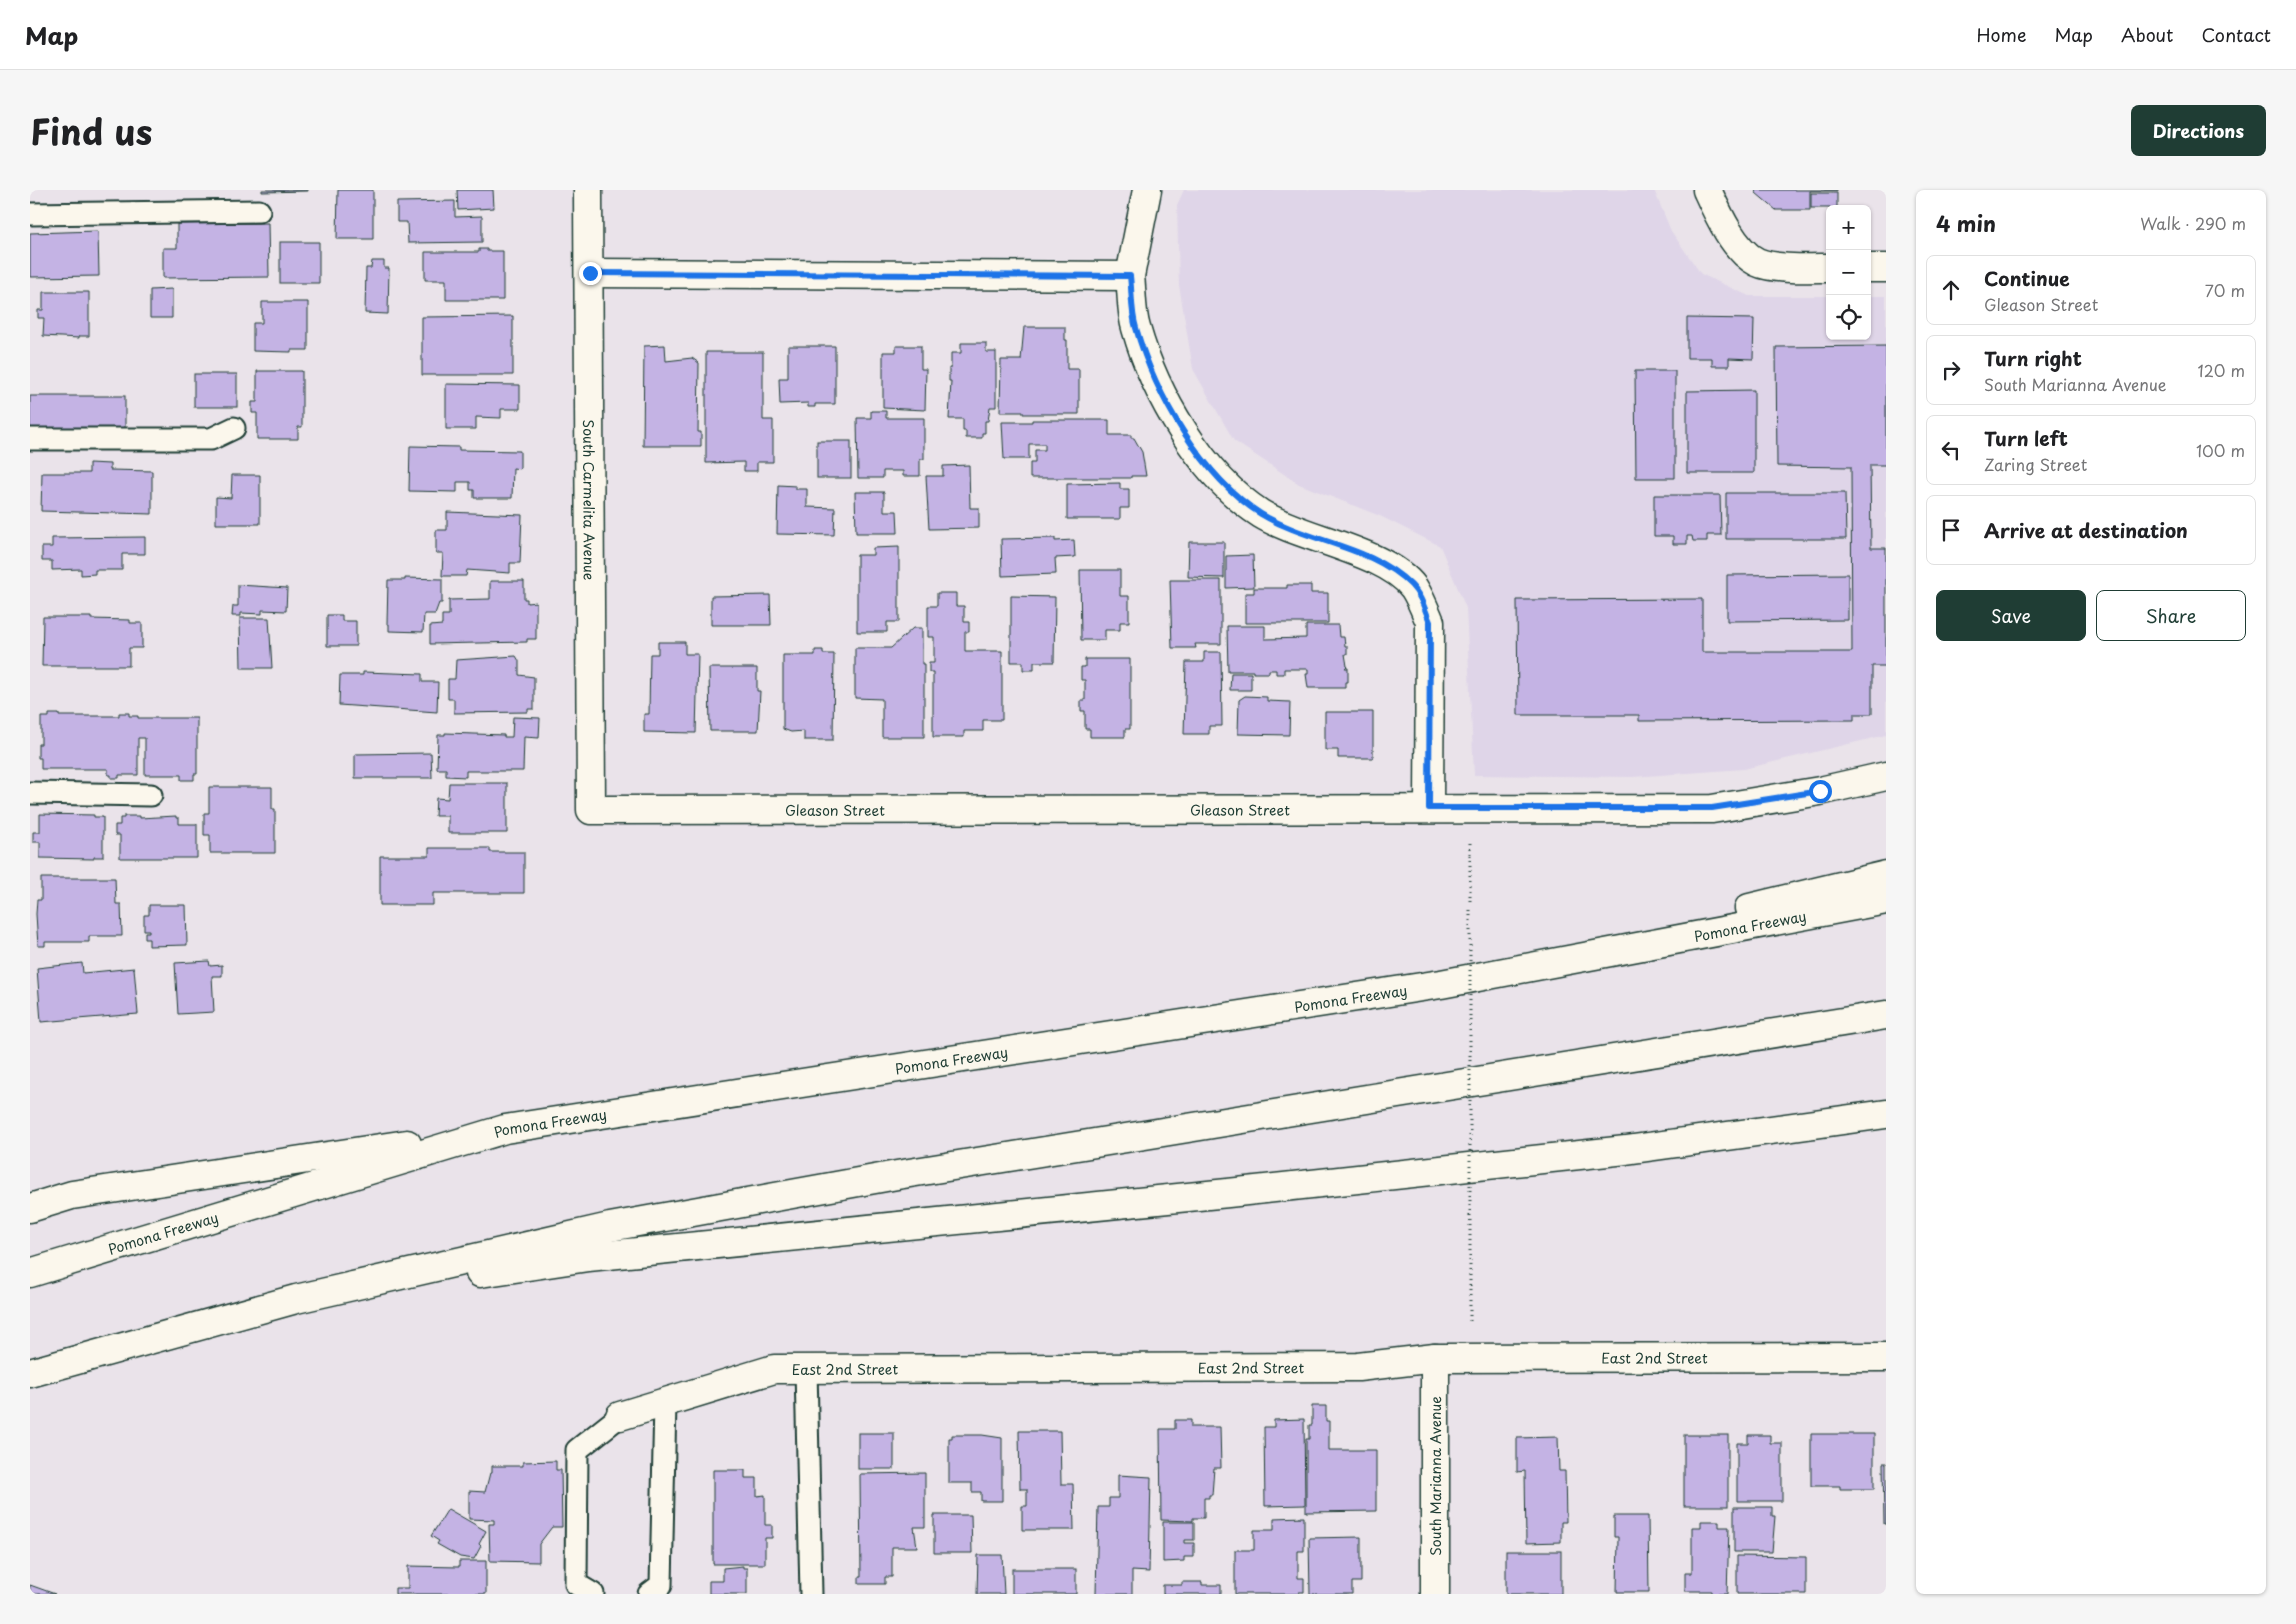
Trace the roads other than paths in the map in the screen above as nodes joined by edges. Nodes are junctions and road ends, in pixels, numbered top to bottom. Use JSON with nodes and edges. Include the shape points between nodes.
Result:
{"nodes":[{"id":1,"x":588,"y":190,"type":"edge"},
{"id":2,"x":1147,"y":190,"type":"edge"},
{"id":3,"x":1707,"y":190,"type":"edge"},
{"id":4,"x":258,"y":211,"type":"dead end"},
{"id":5,"x":30,"y":214,"type":"edge"},
{"id":6,"x":1826,"y":268,"type":"edge"},
{"id":7,"x":1871,"y":268,"type":"edge"},
{"id":8,"x":1886,"y":268,"type":"edge"},
{"id":9,"x":590,"y":273,"type":"junction"},
{"id":10,"x":1130,"y":276,"type":"junction"},
{"id":11,"x":234,"y":428,"type":"dead end"},
{"id":12,"x":30,"y":439,"type":"edge"},
{"id":13,"x":1886,"y":776,"type":"edge"},
{"id":14,"x":30,"y":793,"type":"edge"},
{"id":15,"x":151,"y":795,"type":"dead end"},
{"id":16,"x":1429,"y":808,"type":"junction"},
{"id":17,"x":592,"y":810,"type":"joint"},
{"id":18,"x":1886,"y":875,"type":"edge"},
{"id":19,"x":1886,"y":900,"type":"edge"},
{"id":20,"x":1441,"y":984,"type":"junction"},
{"id":21,"x":1886,"y":1015,"type":"edge"},
{"id":22,"x":1886,"y":1114,"type":"edge"},
{"id":23,"x":505,"y":1129,"type":"junction"},
{"id":24,"x":30,"y":1208,"type":"edge"},
{"id":25,"x":42,"y":1269,"type":"edge"},
{"id":26,"x":296,"y":1299,"type":"junction"},
{"id":27,"x":1886,"y":1357,"type":"edge"},
{"id":28,"x":1435,"y":1358,"type":"junction"},
{"id":29,"x":806,"y":1369,"type":"junction"},
{"id":30,"x":35,"y":1371,"type":"edge"},
{"id":31,"x":664,"y":1403,"type":"junction"},
{"id":32,"x":620,"y":1416,"type":"joint"},
{"id":33,"x":593,"y":1594,"type":"edge"},
{"id":34,"x":649,"y":1594,"type":"edge"},
{"id":35,"x":811,"y":1594,"type":"edge"},
{"id":36,"x":1435,"y":1594,"type":"edge"}],
"edges":[{"from":1,"to":9,"type":"main road","name":"South Carmelita Avenue"},
{"from":2,"to":10,"type":"main road"},
{"from":3,"to":6,"type":"main road","via":[[1733,241],[1756,262],[1790,268]]},
{"from":4,"to":5,"type":"lane"},
{"from":7,"to":8,"type":"main road"},
{"from":9,"to":10,"type":"main road"},
{"from":9,"to":17,"type":"main road","name":"South Carmelita Avenue"},
{"from":10,"to":16,"type":"main road","via":[[1135,326],[1150,368],[1183,430],[1230,490],[1262,514],[1367,556],[1394,571],[1412,586],[1422,601],[1430,622]]},
{"from":11,"to":12,"type":"lane","via":[[211,440]]},
{"from":13,"to":16,"type":"main road","name":"Gleason Street","via":[[1820,791],[1712,808]]},
{"from":14,"to":15,"type":"lane"},
{"from":16,"to":17,"type":"main road","name":"Gleason Street"},
{"from":18,"to":20,"type":"main road"},
{"from":19,"to":20,"type":"main road","name":"Pomona Freeway"},
{"from":20,"to":23,"type":"main road","name":"Pomona Freeway"},
{"from":21,"to":26,"type":"main road","via":[[868,1180],[610,1227]]},
{"from":22,"to":26,"type":"main road","via":[[1616,1151],[588,1258]]},
{"from":23,"to":24,"type":"main road","via":[[72,1195]]},
{"from":23,"to":25,"type":"main road","name":"Pomona Freeway"},
{"from":26,"to":30,"type":"main road"},
{"from":27,"to":28,"type":"main road","name":"East 2nd Street"},
{"from":28,"to":29,"type":"main road","name":"East 2nd Street","via":[[1358,1367]]},
{"from":28,"to":36,"type":"main road","name":"South Marianna Avenue"},
{"from":29,"to":31,"type":"main road","name":"East 2nd Street","via":[[774,1369]]},
{"from":29,"to":35,"type":"lane"},
{"from":31,"to":32,"type":"main road","name":"East 2nd Street"},
{"from":31,"to":34,"type":"lane","via":[[662,1585]]},
{"from":32,"to":33,"type":"lane","via":[[577,1450],[576,1584]]}]}
